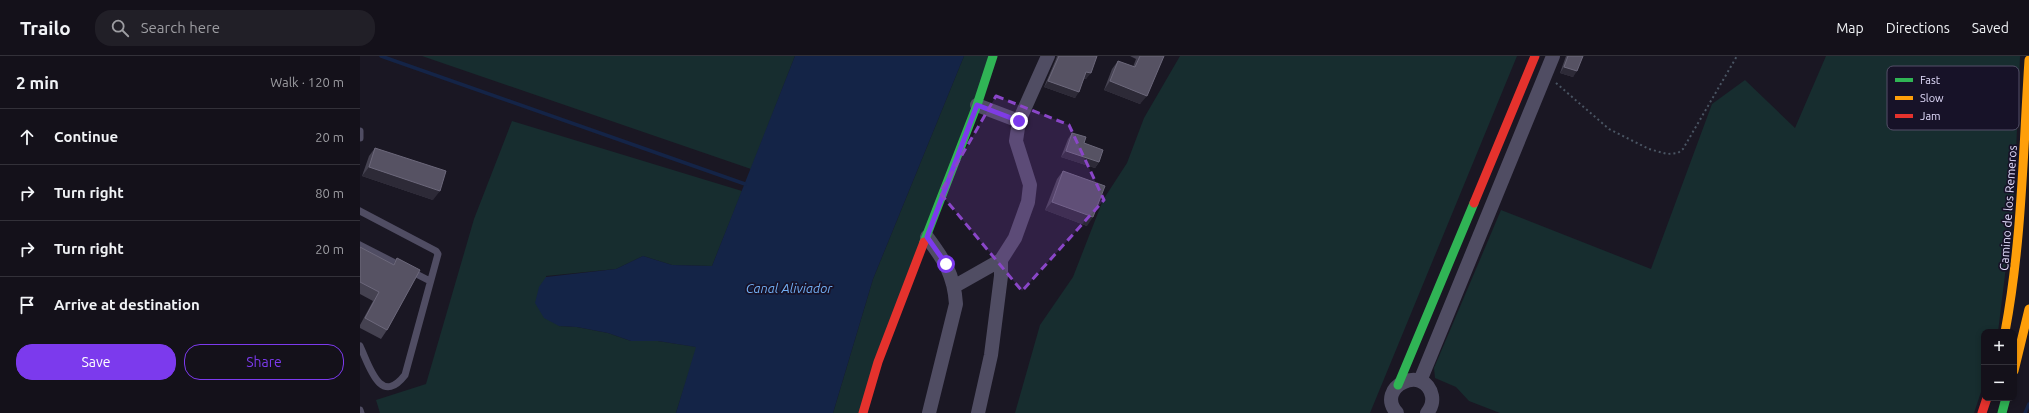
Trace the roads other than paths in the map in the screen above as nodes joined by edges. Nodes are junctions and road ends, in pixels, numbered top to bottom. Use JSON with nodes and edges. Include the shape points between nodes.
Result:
{"nodes":[{"id":1,"x":993,"y":56,"type":"edge"},
{"id":2,"x":1048,"y":56,"type":"edge"},
{"id":3,"x":1535,"y":56,"type":"edge"},
{"id":4,"x":1553,"y":56,"type":"edge"},
{"id":5,"x":2029,"y":60,"type":"edge"},
{"id":6,"x":1528,"y":71,"type":"junction"},
{"id":7,"x":1544,"y":78,"type":"junction"},
{"id":8,"x":977,"y":105,"type":"junction"},
{"id":9,"x":1019,"y":121,"type":"junction"},
{"id":10,"x":360,"y":131,"type":"edge"},
{"id":11,"x":360,"y":138,"type":"edge"},
{"id":12,"x":360,"y":211,"type":"edge"},
{"id":13,"x":927,"y":237,"type":"junction"},
{"id":14,"x":360,"y":245,"type":"edge"},
{"id":15,"x":1001,"y":260,"type":"junction"},
{"id":16,"x":430,"y":281,"type":"junction"},
{"id":17,"x":955,"y":286,"type":"junction"},
{"id":18,"x":2029,"y":309,"type":"edge"},
{"id":19,"x":2006,"y":329,"type":"edge"},
{"id":20,"x":360,"y":346,"type":"edge"},
{"id":21,"x":2015,"y":365,"type":"edge"},
{"id":22,"x":1420,"y":381,"type":"junction"},
{"id":23,"x":1395,"y":391,"type":"junction"},
{"id":24,"x":1986,"y":401,"type":"edge"},
{"id":25,"x":2005,"y":401,"type":"edge"},
{"id":26,"x":360,"y":410,"type":"edge"},
{"id":27,"x":361,"y":413,"type":"edge"},
{"id":28,"x":863,"y":413,"type":"edge"},
{"id":29,"x":929,"y":413,"type":"edge"},
{"id":30,"x":978,"y":413,"type":"edge"},
{"id":31,"x":1385,"y":413,"type":"edge"},
{"id":32,"x":1397,"y":413,"type":"edge"},
{"id":33,"x":1427,"y":413,"type":"edge"},
{"id":34,"x":1982,"y":413,"type":"edge"},
{"id":35,"x":2002,"y":413,"type":"edge"}],
"edges":[{"from":1,"to":8,"type":"street"},
{"from":2,"to":9,"type":"street"},
{"from":3,"to":6,"type":"street"},
{"from":4,"to":7,"type":"street"},
{"from":5,"to":19,"type":"street","name":"Camino de los Remeros","via":[[2020,228],[2013,296]]},
{"from":6,"to":7,"type":"street"},
{"from":6,"to":23,"type":"street"},
{"from":7,"to":22,"type":"street"},
{"from":8,"to":9,"type":"street"},
{"from":8,"to":13,"type":"street"},
{"from":9,"to":15,"type":"street","via":[[1016,141],[1030,186],[1028,202],[1015,238]]},
{"from":10,"to":11,"type":"lane"},
{"from":12,"to":16,"type":"lane","via":[[436,251],[438,257]]},
{"from":13,"to":17,"type":"street","via":[[946,264]]},
{"from":13,"to":28,"type":"street","via":[[878,362]]},
{"from":14,"to":16,"type":"lane"},
{"from":15,"to":17,"type":"street"},
{"from":15,"to":30,"type":"street","via":[[991,355]]},
{"from":16,"to":20,"type":"lane","via":[[405,375],[398,384],[381,386],[375,379]]},
{"from":17,"to":29,"type":"street","via":[[956,304]]},
{"from":18,"to":21,"type":"street"},
{"from":22,"to":23,"type":"street","via":[[1410,379]]},
{"from":22,"to":33,"type":"street","via":[[1428,386],[1431,392],[1431,405]]},
{"from":23,"to":31,"type":"street"},
{"from":23,"to":32,"type":"street","via":[[1392,404]]},
{"from":24,"to":34,"type":"street"},
{"from":25,"to":35,"type":"street"},
{"from":26,"to":27,"type":"lane"}]}
